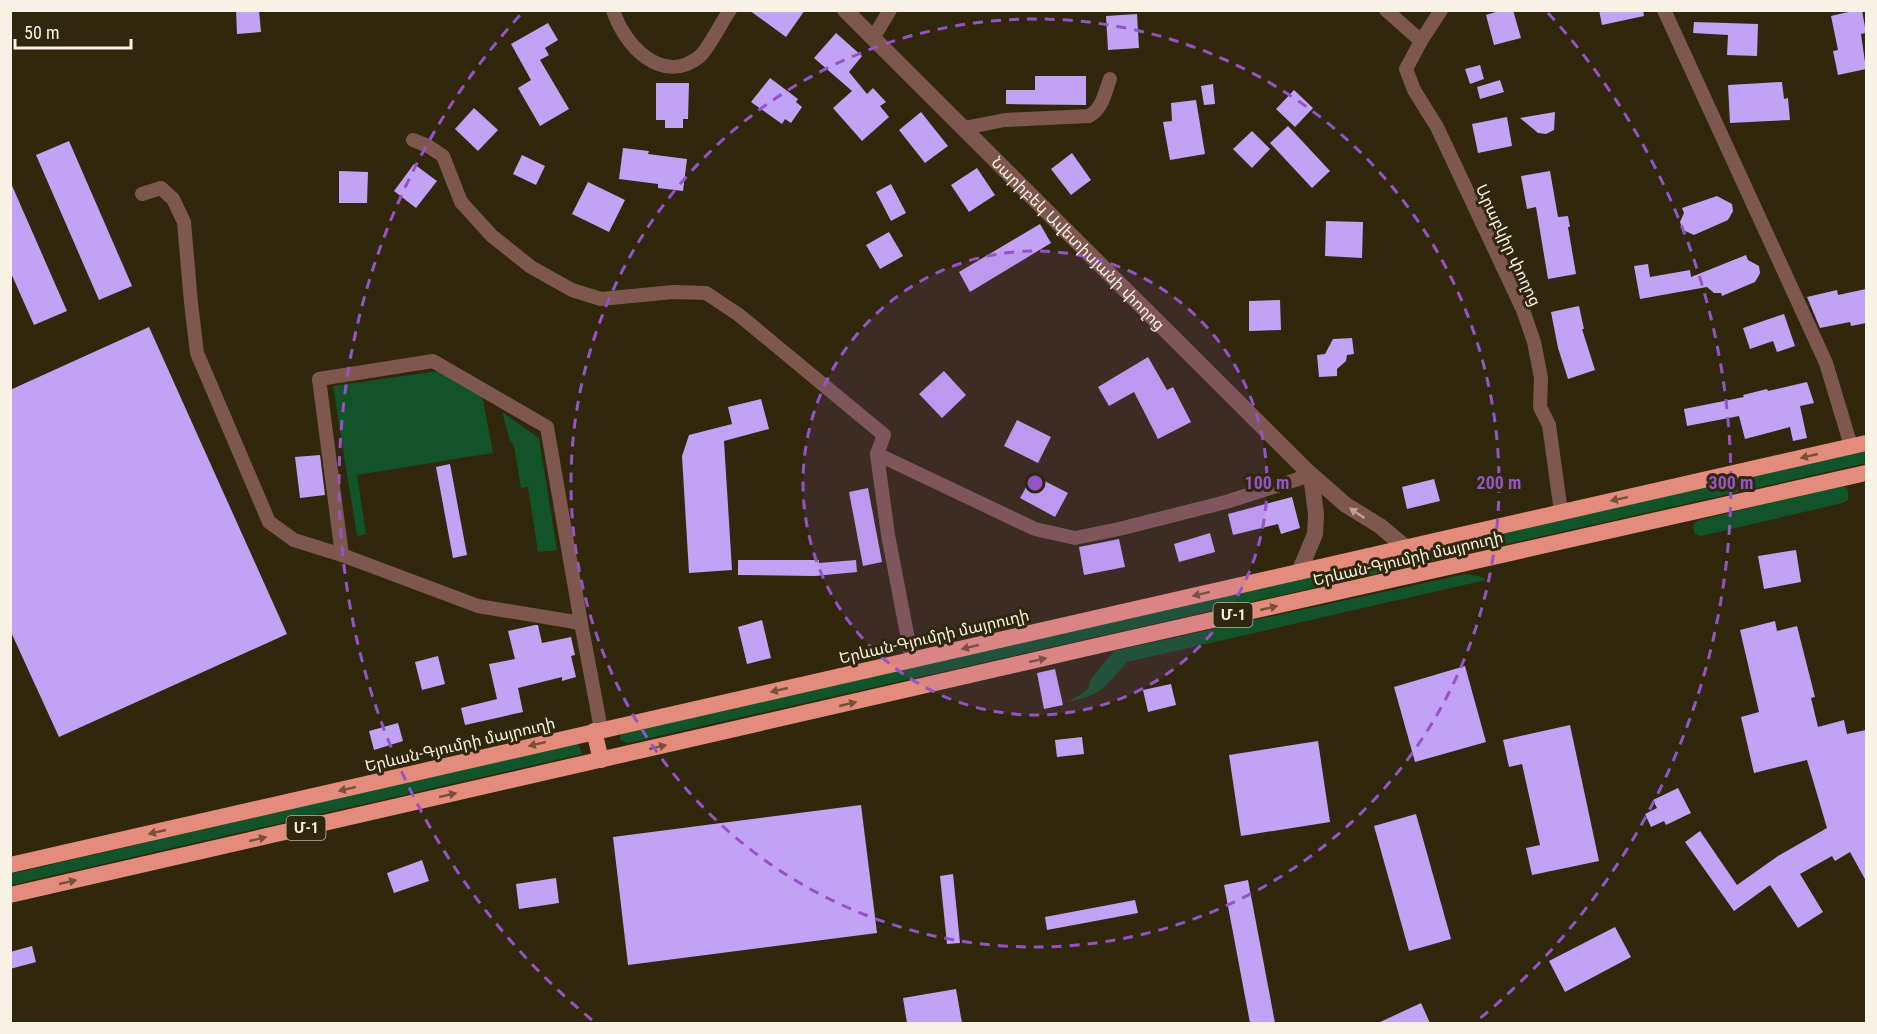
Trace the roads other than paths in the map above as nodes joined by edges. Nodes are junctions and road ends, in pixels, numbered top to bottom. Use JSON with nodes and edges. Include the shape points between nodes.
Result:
{"nodes":[{"id":1,"x":613,"y":10,"type":"edge"},
{"id":2,"x":729,"y":10,"type":"edge"},
{"id":3,"x":845,"y":10,"type":"edge"},
{"id":4,"x":890,"y":10,"type":"edge"},
{"id":5,"x":1386,"y":10,"type":"edge"},
{"id":6,"x":1441,"y":10,"type":"edge"},
{"id":7,"x":1664,"y":10,"type":"edge"},
{"id":8,"x":873,"y":38,"type":"junction"},
{"id":9,"x":1421,"y":41,"type":"junction"},
{"id":10,"x":1110,"y":79,"type":"dead end"},
{"id":11,"x":964,"y":128,"type":"junction"},
{"id":12,"x":413,"y":140,"type":"dead end"},
{"id":13,"x":142,"y":194,"type":"dead end"},
{"id":14,"x":1859,"y":445,"type":"edge"},
{"id":15,"x":877,"y":454,"type":"junction"},
{"id":16,"x":1866,"y":473,"type":"edge"},
{"id":17,"x":1311,"y":475,"type":"junction"},
{"id":18,"x":1561,"y":512,"type":"junction"},
{"id":19,"x":1405,"y":546,"type":"junction"},
{"id":20,"x":342,"y":555,"type":"junction"},
{"id":21,"x":1299,"y":572,"type":"junction"},
{"id":22,"x":581,"y":623,"type":"junction"},
{"id":23,"x":912,"y":660,"type":"junction"},
{"id":24,"x":598,"y":730,"type":"junction"},
{"id":25,"x":600,"y":760,"type":"junction"},
{"id":26,"x":10,"y":865,"type":"edge"},
{"id":27,"x":10,"y":895,"type":"edge"}],
"edges":[{"from":1,"to":2,"type":"street","via":[[627,37],[641,53],[664,68],[678,67],[700,56]]},
{"from":3,"to":8,"type":"street","name":"Նարիբեկ Ավետիսյանի փողոց"},
{"from":4,"to":8,"type":"street"},
{"from":5,"to":9,"type":"street"},
{"from":6,"to":9,"type":"street","name":"Արաբկիր փողոց"},
{"from":7,"to":14,"type":"street","via":[[1826,363]]},
{"from":8,"to":11,"type":"street","name":"Նարիբեկ Ավետիսյանի փողոց"},
{"from":9,"to":18,"type":"street","name":"Արաբկիր փողոց","via":[[1406,69],[1523,310],[1534,342],[1541,378],[1540,407],[1549,425]]},
{"from":10,"to":11,"type":"street","via":[[1100,106],[1089,116],[1005,120]]},
{"from":11,"to":17,"type":"street","name":"Նարիբեկ Ավետիսյանի փողոց"},
{"from":12,"to":15,"type":"street","via":[[443,156],[461,202],[492,236],[531,267],[572,290],[601,299],[706,293],[740,315],[884,435]]},
{"from":13,"to":20,"type":"street","via":[[161,188],[173,198],[184,222],[197,353],[268,522],[294,540]]},
{"from":14,"to":18,"type":"highway","name":"Երևան-Գյումրի մայրուղի","number":"Մ-1","one_way":true},
{"from":15,"to":17,"type":"street","via":[[1035,529],[1075,538],[1215,504]]},
{"from":15,"to":23,"type":"street"},
{"from":25,"to":16,"type":"highway","name":"Երևան-Գյումրի մայրուղի","number":"Մ-1","one_way":true},
{"from":19,"to":17,"type":"street","name":"Նարիբեկ Ավետիսյանի փողոց","one_way":true},
{"from":17,"to":21,"type":"street","via":[[1315,534]]},
{"from":18,"to":19,"type":"highway","name":"Երևան-Գյումրի մայրուղի","number":"Մ-1"},
{"from":19,"to":21,"type":"highway","name":"Երևան-Գյումրի մայրուղի","number":"Մ-1"},
{"from":20,"to":22,"type":"street","via":[[478,606]]},
{"from":20,"to":22,"type":"street","via":[[318,379],[433,361],[547,428]]},
{"from":21,"to":23,"type":"highway","name":"Երևան-Գյումրի մայրուղի","number":"Մ-1","one_way":true},
{"from":22,"to":24,"type":"street"},
{"from":23,"to":24,"type":"highway","name":"Երևան-Գյումրի մայրուղի","number":"Մ-1","one_way":true},
{"from":24,"to":25,"type":"highway"},
{"from":24,"to":26,"type":"highway","name":"Երևան-Գյումրի մայրուղի","number":"Մ-1","one_way":true},
{"from":27,"to":25,"type":"highway","name":"Երևան-Գյումրի մայրուղի","number":"Մ-1","one_way":true}]}
